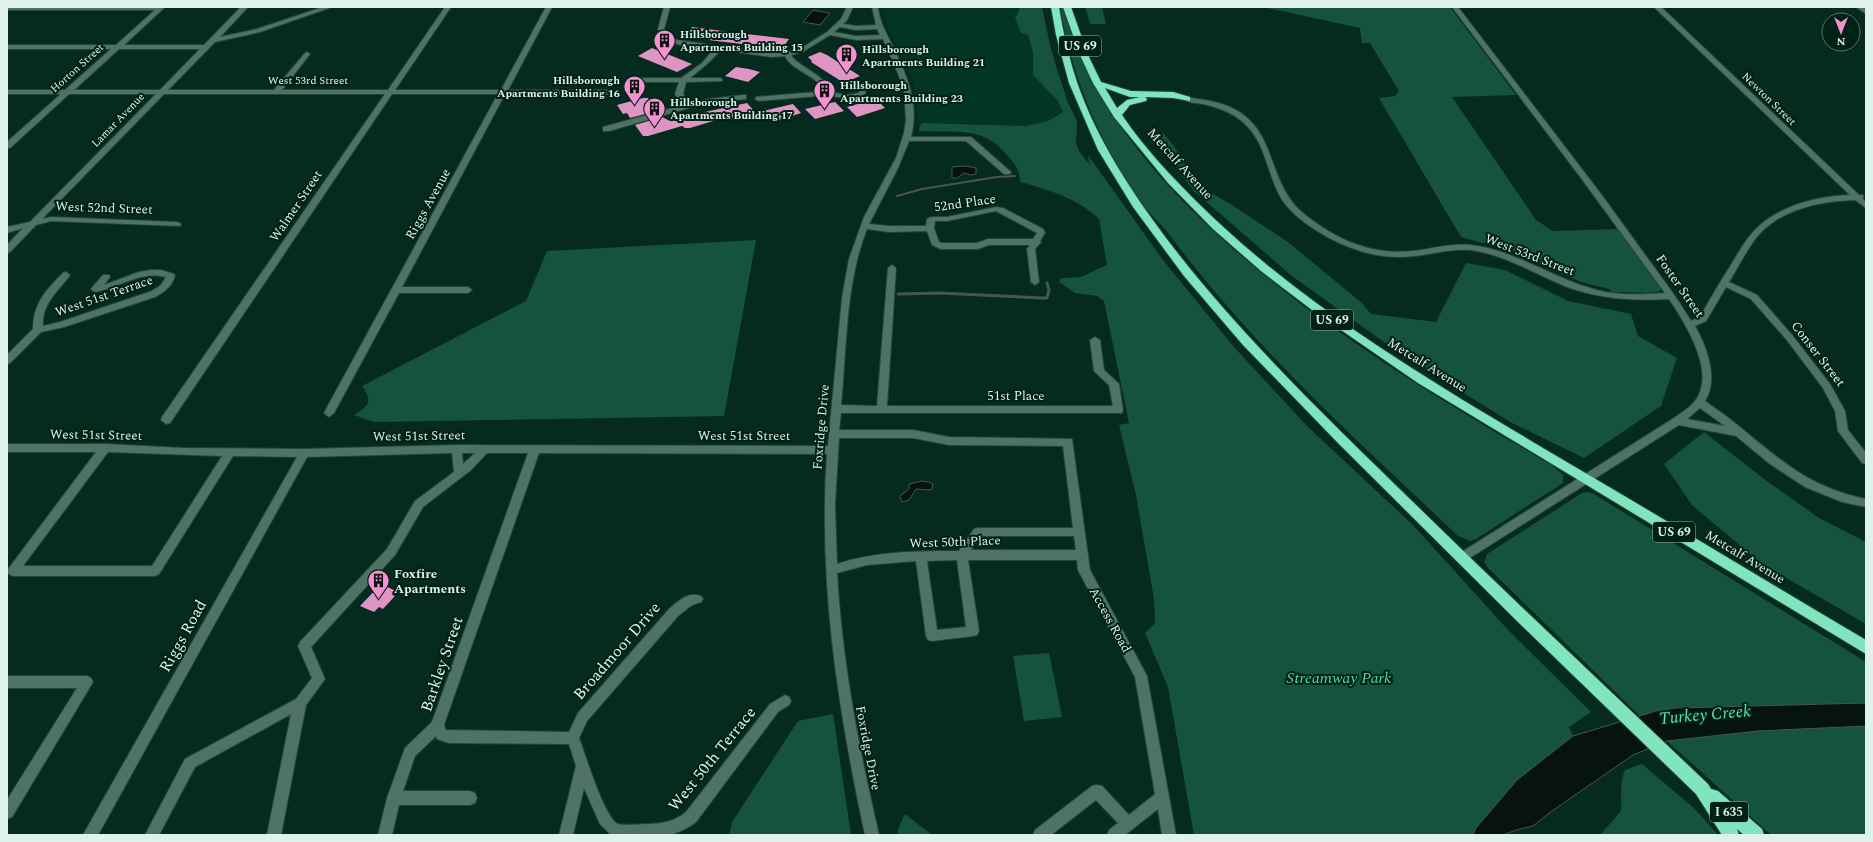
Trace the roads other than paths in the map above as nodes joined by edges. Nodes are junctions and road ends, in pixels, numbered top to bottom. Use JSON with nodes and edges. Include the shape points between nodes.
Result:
{"nodes":[{"id":1,"x":161,"y":7,"type":"edge"},
{"id":2,"x":245,"y":7,"type":"edge"},
{"id":3,"x":329,"y":7,"type":"edge"},
{"id":4,"x":448,"y":7,"type":"edge"},
{"id":5,"x":549,"y":7,"type":"edge"},
{"id":6,"x":667,"y":7,"type":"edge"},
{"id":7,"x":850,"y":7,"type":"edge"},
{"id":8,"x":875,"y":7,"type":"edge"},
{"id":9,"x":1055,"y":7,"type":"edge"},
{"id":10,"x":1067,"y":7,"type":"edge"},
{"id":11,"x":1456,"y":7,"type":"edge"},
{"id":12,"x":1657,"y":7,"type":"edge"},
{"id":13,"x":1859,"y":7,"type":"edge"},
{"id":14,"x":7,"y":8,"type":"edge"},
{"id":15,"x":1866,"y":12,"type":"edge"},
{"id":16,"x":838,"y":25,"type":"junction"},
{"id":17,"x":879,"y":27,"type":"junction"},
{"id":18,"x":829,"y":33,"type":"junction"},
{"id":19,"x":884,"y":37,"type":"junction"},
{"id":20,"x":213,"y":40,"type":"junction"},
{"id":21,"x":7,"y":47,"type":"edge"},
{"id":22,"x":117,"y":47,"type":"junction"},
{"id":23,"x":206,"y":47,"type":"junction"},
{"id":24,"x":718,"y":49,"type":"junction"},
{"id":25,"x":307,"y":54,"type":"dead end"},
{"id":26,"x":787,"y":54,"type":"junction"},
{"id":27,"x":639,"y":80,"type":"dead end"},
{"id":28,"x":684,"y":80,"type":"junction"},
{"id":29,"x":720,"y":80,"type":"dead end"},
{"id":30,"x":1097,"y":83,"type":"junction"},
{"id":31,"x":864,"y":85,"type":"dead end"},
{"id":32,"x":277,"y":91,"type":"junction"},
{"id":33,"x":391,"y":91,"type":"junction"},
{"id":34,"x":7,"y":92,"type":"edge"},
{"id":35,"x":67,"y":92,"type":"junction"},
{"id":36,"x":161,"y":92,"type":"junction"},
{"id":37,"x":503,"y":92,"type":"junction"},
{"id":38,"x":610,"y":92,"type":"dead end"},
{"id":39,"x":824,"y":92,"type":"junction"},
{"id":40,"x":743,"y":97,"type":"dead end"},
{"id":41,"x":759,"y":98,"type":"dead end"},
{"id":42,"x":1187,"y":99,"type":"junction"},
{"id":43,"x":687,"y":106,"type":"junction"},
{"id":44,"x":1117,"y":115,"type":"junction"},
{"id":45,"x":606,"y":129,"type":"dead end"},
{"id":46,"x":906,"y":138,"type":"junction"},
{"id":47,"x":7,"y":146,"type":"edge"},
{"id":48,"x":1007,"y":172,"type":"dead end"},
{"id":49,"x":1856,"y":197,"type":"junction"},
{"id":50,"x":1866,"y":197,"type":"edge"},
{"id":51,"x":1866,"y":206,"type":"edge"},
{"id":52,"x":32,"y":224,"type":"junction"},
{"id":53,"x":177,"y":224,"type":"dead end"},
{"id":54,"x":864,"y":226,"type":"junction"},
{"id":55,"x":930,"y":228,"type":"junction"},
{"id":56,"x":7,"y":230,"type":"edge"},
{"id":57,"x":1037,"y":242,"type":"junction"},
{"id":58,"x":7,"y":250,"type":"edge"},
{"id":59,"x":892,"y":268,"type":"dead end"},
{"id":60,"x":66,"y":274,"type":"dead end"},
{"id":61,"x":106,"y":277,"type":"dead end"},
{"id":62,"x":1035,"y":282,"type":"dead end"},
{"id":63,"x":1724,"y":283,"type":"junction"},
{"id":64,"x":395,"y":290,"type":"junction"},
{"id":65,"x":468,"y":290,"type":"dead end"},
{"id":66,"x":1670,"y":296,"type":"junction"},
{"id":67,"x":1690,"y":324,"type":"junction"},
{"id":68,"x":38,"y":330,"type":"junction"},
{"id":69,"x":1095,"y":340,"type":"dead end"},
{"id":70,"x":7,"y":361,"type":"edge"},
{"id":71,"x":1699,"y":402,"type":"junction"},
{"id":72,"x":836,"y":409,"type":"junction"},
{"id":73,"x":882,"y":409,"type":"junction"},
{"id":74,"x":329,"y":413,"type":"dead end"},
{"id":75,"x":166,"y":420,"type":"dead end"},
{"id":76,"x":1678,"y":421,"type":"junction"},
{"id":77,"x":1737,"y":432,"type":"junction"},
{"id":78,"x":834,"y":434,"type":"junction"},
{"id":79,"x":7,"y":448,"type":"edge"},
{"id":80,"x":105,"y":448,"type":"junction"},
{"id":81,"x":457,"y":449,"type":"junction"},
{"id":82,"x":485,"y":449,"type":"junction"},
{"id":83,"x":535,"y":449,"type":"junction"},
{"id":84,"x":832,"y":450,"type":"junction"},
{"id":85,"x":230,"y":452,"type":"junction"},
{"id":86,"x":304,"y":453,"type":"junction"},
{"id":87,"x":1866,"y":460,"type":"edge"},
{"id":88,"x":459,"y":472,"type":"junction"},
{"id":89,"x":1585,"y":479,"type":"junction"},
{"id":90,"x":1866,"y":503,"type":"edge"},
{"id":91,"x":1078,"y":532,"type":"junction"},
{"id":92,"x":962,"y":555,"type":"junction"},
{"id":93,"x":1081,"y":555,"type":"junction"},
{"id":94,"x":922,"y":557,"type":"junction"},
{"id":95,"x":1461,"y":558,"type":"junction"},
{"id":96,"x":832,"y":570,"type":"junction"},
{"id":97,"x":697,"y":599,"type":"dead end"},
{"id":98,"x":1866,"y":648,"type":"edge"},
{"id":99,"x":7,"y":682,"type":"edge"},
{"id":100,"x":785,"y":701,"type":"dead end"},
{"id":101,"x":300,"y":703,"type":"junction"},
{"id":102,"x":437,"y":726,"type":"junction"},
{"id":103,"x":573,"y":738,"type":"junction"},
{"id":104,"x":583,"y":764,"type":"junction"},
{"id":105,"x":1702,"y":789,"type":"junction"},
{"id":106,"x":1163,"y":796,"type":"junction"},
{"id":107,"x":394,"y":798,"type":"junction"},
{"id":108,"x":470,"y":798,"type":"dead end"},
{"id":109,"x":7,"y":812,"type":"edge"},
{"id":110,"x":1128,"y":824,"type":"junction"},
{"id":111,"x":90,"y":835,"type":"edge"},
{"id":112,"x":152,"y":835,"type":"edge"},
{"id":113,"x":274,"y":835,"type":"edge"},
{"id":114,"x":385,"y":835,"type":"edge"},
{"id":115,"x":566,"y":835,"type":"edge"},
{"id":116,"x":872,"y":835,"type":"edge"},
{"id":117,"x":1040,"y":835,"type":"edge"},
{"id":118,"x":1114,"y":835,"type":"edge"},
{"id":119,"x":1169,"y":835,"type":"edge"},
{"id":120,"x":1732,"y":835,"type":"edge"},
{"id":121,"x":1756,"y":835,"type":"edge"}],
"edges":[{"from":1,"to":14,"type":"street"},
{"from":1,"to":22,"type":"street","name":"Horton Street"},
{"from":2,"to":20,"type":"street","name":"Lamar Avenue"},
{"from":3,"to":20,"type":"street","via":[[258,31]]},
{"from":4,"to":33,"type":"street","name":"Walmer Street"},
{"from":5,"to":37,"type":"street","name":"Riggs Avenue"},
{"from":6,"to":24,"type":"street","via":[[661,27],[665,36],[678,42]]},
{"from":7,"to":16,"type":"street"},
{"from":8,"to":17,"type":"street","name":"Foxridge Drive"},
{"from":9,"to":95,"type":"highway","number":"US 69","via":[[1066,62],[1083,109],[1119,177],[1158,234],[1188,274],[1246,342]]},
{"from":10,"to":30,"type":"highway","name":"Metcalf Avenue","number":"US 69","via":[[1080,48]]},
{"from":11,"to":66,"type":"street","name":"Foster Street","via":[[1607,206]]},
{"from":12,"to":49,"type":"street","name":"Newton Street"},
{"from":13,"to":15,"type":"street"},
{"from":16,"to":17,"type":"street","via":[[856,28]]},
{"from":16,"to":18,"type":"street"},
{"from":17,"to":19,"type":"street","name":"Foxridge Drive"},
{"from":18,"to":19,"type":"street","via":[[856,38]]},
{"from":18,"to":26,"type":"street","via":[[802,50]]},
{"from":19,"to":46,"type":"street","name":"Foxridge Drive","via":[[908,89],[910,119]]},
{"from":20,"to":23,"type":"street","name":"Lamar Avenue"},
{"from":21,"to":22,"type":"street"},
{"from":22,"to":23,"type":"street"},
{"from":22,"to":35,"type":"street","name":"Horton Street"},
{"from":23,"to":36,"type":"street","name":"Lamar Avenue"},
{"from":24,"to":26,"type":"street","via":[[772,55]]},
{"from":24,"to":28,"type":"street"},
{"from":25,"to":32,"type":"street"},
{"from":26,"to":39,"type":"street","via":[[791,62],[824,83],[827,89]]},
{"from":27,"to":28,"type":"street"},
{"from":28,"to":29,"type":"street"},
{"from":28,"to":43,"type":"street","via":[[680,94]]},
{"from":30,"to":42,"type":"highway","via":[[1130,94],[1173,95]]},
{"from":30,"to":44,"type":"highway","name":"Metcalf Avenue","number":"US 69"},
{"from":31,"to":39,"type":"street","via":[[863,93],[859,95],[842,97]]},
{"from":32,"to":33,"type":"street","name":"West 53rd Street"},
{"from":32,"to":36,"type":"street","name":"West 53rd Street"},
{"from":33,"to":37,"type":"street","name":"West 53rd Street"},
{"from":33,"to":75,"type":"street","name":"Walmer Street"},
{"from":34,"to":35,"type":"street","name":"West 53rd Street"},
{"from":35,"to":36,"type":"street","name":"West 53rd Street"},
{"from":35,"to":47,"type":"street","name":"Horton Street"},
{"from":36,"to":52,"type":"street","name":"Lamar Avenue"},
{"from":37,"to":38,"type":"street","name":"West 53rd Street"},
{"from":37,"to":64,"type":"street","name":"Riggs Avenue"},
{"from":39,"to":41,"type":"street"},
{"from":40,"to":43,"type":"street"},
{"from":42,"to":44,"type":"highway","via":[[1130,101],[1124,104]]},
{"from":42,"to":66,"type":"street","name":"West 53rd Street","via":[[1230,110],[1252,126],[1262,140],[1278,182],[1290,204],[1318,228],[1345,242],[1394,255],[1450,247],[1477,249],[1497,254],[1578,288],[1600,294]]},
{"from":43,"to":45,"type":"street"},
{"from":44,"to":89,"type":"highway","name":"Metcalf Avenue","number":"US 69","via":[[1158,166],[1200,210],[1257,262],[1311,305],[1382,356]]},
{"from":46,"to":48,"type":"street","via":[[968,139]]},
{"from":46,"to":54,"type":"street","name":"Foxridge Drive","via":[[896,165]]},
{"from":49,"to":50,"type":"street"},
{"from":49,"to":51,"type":"street","name":"Newton Street"},
{"from":49,"to":63,"type":"street","via":[[1803,206],[1769,220],[1757,230]]},
{"from":52,"to":53,"type":"street","name":"West 52nd Street","via":[[51,219]]},
{"from":52,"to":56,"type":"street","name":"West 52nd Street"},
{"from":52,"to":58,"type":"street","name":"Lamar Avenue"},
{"from":54,"to":55,"type":"street","name":"52nd Place","via":[[889,229]]},
{"from":54,"to":72,"type":"street","name":"Foxridge Drive","via":[[855,248],[849,280]]},
{"from":55,"to":57,"type":"street","via":[[935,243],[941,246]]},
{"from":55,"to":57,"type":"street","name":"52nd Place","via":[[931,219],[947,219],[996,209],[1040,231]]},
{"from":57,"to":62,"type":"street","via":[[1031,249]]},
{"from":59,"to":73,"type":"street"},
{"from":60,"to":68,"type":"street","via":[[44,298],[37,321]]},
{"from":61,"to":68,"type":"street","name":"West 51st Terrace","via":[[95,289],[116,285],[143,274],[171,276],[163,289],[152,295]]},
{"from":63,"to":67,"type":"street","via":[[1703,319]]},
{"from":63,"to":87,"type":"street","name":"Conser Street","via":[[1754,297],[1789,337],[1835,400],[1840,411],[1843,431]]},
{"from":64,"to":65,"type":"street"},
{"from":64,"to":74,"type":"street","name":"Riggs Avenue"},
{"from":66,"to":67,"type":"street","name":"Foster Street"},
{"from":67,"to":71,"type":"street","name":"Foster Street","via":[[1705,365],[1707,379],[1704,396]]},
{"from":68,"to":70,"type":"street"},
{"from":69,"to":73,"type":"street","name":"51st Place","via":[[1099,371],[1114,384],[1118,410]]},
{"from":71,"to":76,"type":"street","name":"Foster Street"},
{"from":71,"to":77,"type":"street"},
{"from":72,"to":73,"type":"street","name":"51st Place"},
{"from":72,"to":78,"type":"street","name":"Foxridge Drive"},
{"from":76,"to":77,"type":"street"},
{"from":76,"to":89,"type":"street","name":"Foster Street"},
{"from":77,"to":90,"type":"street","via":[[1791,474],[1840,497]]},
{"from":78,"to":84,"type":"street","name":"Foxridge Drive"},
{"from":78,"to":91,"type":"street","name":"Access Road","via":[[913,434],[949,441],[1068,442]]},
{"from":79,"to":80,"type":"street","name":"West 51st Street"},
{"from":80,"to":85,"type":"street","name":"West 51st Street"},
{"from":80,"to":85,"type":"street","via":[[14,571],[155,571]]},
{"from":81,"to":82,"type":"street","name":"West 51st Street"},
{"from":81,"to":86,"type":"street","name":"West 51st Street"},
{"from":81,"to":88,"type":"street"},
{"from":82,"to":83,"type":"street","name":"West 51st Street"},
{"from":82,"to":88,"type":"street"},
{"from":83,"to":84,"type":"street","name":"West 51st Street"},
{"from":83,"to":102,"type":"street","name":"Barkley Street"},
{"from":84,"to":96,"type":"street","name":"Foxridge Drive"},
{"from":85,"to":86,"type":"street","name":"West 51st Street"},
{"from":86,"to":111,"type":"street","name":"Riggs Road"},
{"from":88,"to":101,"type":"street","via":[[419,504],[391,552],[304,646],[319,679]]},
{"from":89,"to":95,"type":"street","name":"Foster Street"},
{"from":89,"to":98,"type":"highway","name":"Metcalf Avenue","number":"US 69"},
{"from":91,"to":92,"type":"street","via":[[978,532]]},
{"from":91,"to":93,"type":"street","name":"Access Road"},
{"from":92,"to":93,"type":"street","name":"West 50th Place"},
{"from":92,"to":94,"type":"street","name":"West 50th Place"},
{"from":92,"to":94,"type":"street","via":[[973,631],[932,636]]},
{"from":93,"to":106,"type":"street","name":"Access Road","via":[[1088,581],[1142,676]]},
{"from":94,"to":96,"type":"street","name":"West 50th Place","via":[[858,561]]},
{"from":95,"to":105,"type":"highway","number":"US 69"},
{"from":96,"to":116,"type":"street","name":"Foxridge Drive","via":[[835,630],[844,694],[862,795]]},
{"from":97,"to":103,"type":"street","name":"Broadmoor Drive","via":[[685,602],[669,618],[582,717]]},
{"from":99,"to":109,"type":"street","via":[[87,682]]},
{"from":100,"to":104,"type":"street","name":"West 50th Terrace","via":[[774,708],[691,817],[684,824],[673,828],[624,831],[614,829],[602,815]]},
{"from":101,"to":112,"type":"street","via":[[190,763]]},
{"from":101,"to":113,"type":"street"},
{"from":102,"to":103,"type":"street","via":[[440,734],[449,737]]},
{"from":102,"to":107,"type":"street","name":"Barkley Street","via":[[410,752]]},
{"from":103,"to":104,"type":"street"},
{"from":104,"to":115,"type":"street"},
{"from":105,"to":120,"type":"highway","number":"US 69"},
{"from":105,"to":121,"type":"highway","number":"I 635"},
{"from":106,"to":110,"type":"street"},
{"from":106,"to":119,"type":"street","name":"Access Road"},
{"from":107,"to":108,"type":"street"},
{"from":107,"to":114,"type":"street","name":"Barkley Street"},
{"from":110,"to":117,"type":"street","via":[[1097,790]]},
{"from":110,"to":118,"type":"street"}]}
